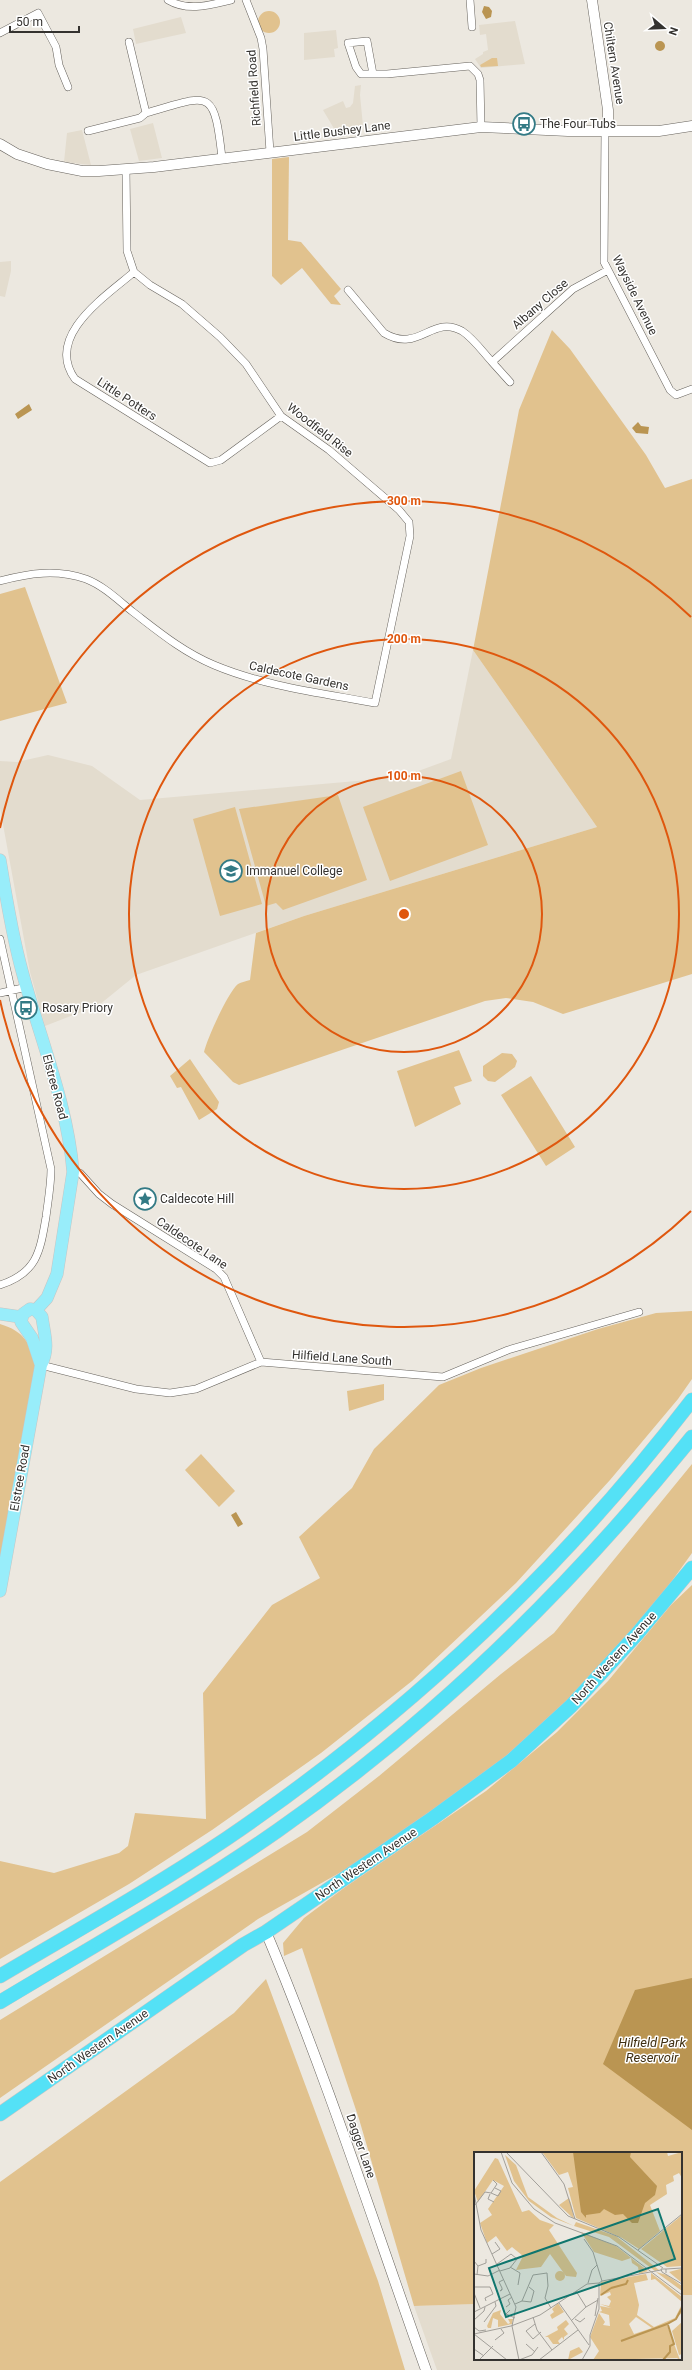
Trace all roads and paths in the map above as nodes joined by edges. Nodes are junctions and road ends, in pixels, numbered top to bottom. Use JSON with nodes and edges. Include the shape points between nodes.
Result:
{"nodes":[{"id":1,"x":168,"y":0,"type":"edge"},
{"id":2,"x":231,"y":0,"type":"edge"},
{"id":3,"x":246,"y":0,"type":"edge"},
{"id":4,"x":470,"y":0,"type":"edge"},
{"id":5,"x":592,"y":0,"type":"edge"},
{"id":6,"x":472,"y":27,"type":"dead end"},
{"id":7,"x":0,"y":34,"type":"edge"},
{"id":8,"x":129,"y":42,"type":"dead end"},
{"id":9,"x":373,"y":74,"type":"junction"},
{"id":10,"x":68,"y":87,"type":"dead end"},
{"id":11,"x":146,"y":113,"type":"junction"},
{"id":12,"x":692,"y":126,"type":"edge"},
{"id":13,"x":481,"y":127,"type":"junction"},
{"id":14,"x":606,"y":131,"type":"junction"},
{"id":15,"x":88,"y":132,"type":"dead end"},
{"id":16,"x":0,"y":144,"type":"edge"},
{"id":17,"x":270,"y":152,"type":"junction"},
{"id":18,"x":222,"y":158,"type":"junction"},
{"id":19,"x":126,"y":169,"type":"junction"},
{"id":20,"x":608,"y":270,"type":"junction"},
{"id":21,"x":134,"y":272,"type":"junction"},
{"id":22,"x":348,"y":290,"type":"dead end"},
{"id":23,"x":492,"y":362,"type":"junction"},
{"id":24,"x":510,"y":382,"type":"dead end"},
{"id":25,"x":692,"y":389,"type":"edge"},
{"id":26,"x":282,"y":416,"type":"junction"},
{"id":27,"x":0,"y":581,"type":"edge"},
{"id":28,"x":392,"y":624,"type":"joint"},
{"id":29,"x":0,"y":860,"type":"edge"},
{"id":30,"x":0,"y":939,"type":"edge"},
{"id":31,"x":26,"y":987,"type":"junction"},
{"id":32,"x":12,"y":990,"type":"junction"},
{"id":33,"x":0,"y":993,"type":"edge"},
{"id":34,"x":73,"y":1172,"type":"junction"},
{"id":35,"x":0,"y":1285,"type":"edge"},
{"id":36,"x":36,"y":1310,"type":"junction"},
{"id":37,"x":639,"y":1312,"type":"dead end"},
{"id":38,"x":0,"y":1314,"type":"edge"},
{"id":39,"x":21,"y":1317,"type":"junction"},
{"id":40,"x":42,"y":1324,"type":"junction"},
{"id":41,"x":28,"y":1330,"type":"junction"},
{"id":42,"x":261,"y":1362,"type":"junction"},
{"id":43,"x":41,"y":1364,"type":"junction"},
{"id":44,"x":692,"y":1400,"type":"edge"},
{"id":45,"x":692,"y":1437,"type":"edge"},
{"id":46,"x":692,"y":1568,"type":"edge"},
{"id":47,"x":0,"y":1591,"type":"edge"},
{"id":48,"x":266,"y":1932,"type":"junction"},
{"id":49,"x":0,"y":1976,"type":"edge"},
{"id":50,"x":0,"y":2002,"type":"edge"},
{"id":51,"x":0,"y":2114,"type":"edge"},
{"id":52,"x":426,"y":2370,"type":"edge"}],
"edges":[{"from":1,"to":2,"type":"street","via":[[183,6],[195,7]]},
{"from":3,"to":17,"type":"street","name":"Richfield Road","via":[[263,49]]},
{"from":4,"to":6,"type":"street"},
{"from":5,"to":14,"type":"street","name":"Chiltern Avenue","via":[[608,110]]},
{"from":7,"to":10,"type":"street","via":[[38,13],[56,47],[59,64]]},
{"from":8,"to":11,"type":"street"},
{"from":9,"to":9,"type":"street","via":[[367,41],[348,43],[361,74]]},
{"from":9,"to":13,"type":"street","via":[[470,66],[480,80]]},
{"from":11,"to":15,"type":"street","via":[[140,118]]},
{"from":11,"to":18,"type":"street","via":[[195,99],[208,102],[214,110]]},
{"from":12,"to":14,"type":"street","name":"Little Bushey Lane","via":[[659,131]]},
{"from":13,"to":14,"type":"street","name":"Little Bushey Lane"},
{"from":13,"to":17,"type":"street","name":"Little Bushey Lane"},
{"from":14,"to":20,"type":"street","name":"Wayside Avenue","via":[[603,257]]},
{"from":16,"to":19,"type":"street","name":"Little Bushey Lane","via":[[17,154],[65,169]]},
{"from":17,"to":18,"type":"street","name":"Little Bushey Lane"},
{"from":18,"to":19,"type":"street","name":"Little Bushey Lane"},
{"from":19,"to":21,"type":"street","via":[[127,251]]},
{"from":20,"to":23,"type":"street","name":"Albany Close","via":[[572,289]]},
{"from":20,"to":25,"type":"street","name":"Wayside Avenue","via":[[670,390],[680,395]]},
{"from":21,"to":26,"type":"street","name":"Woodfield Rise","via":[[182,304],[220,337],[246,364]]},
{"from":21,"to":26,"type":"street","name":"Little Potters","via":[[97,304],[70,336],[66,359],[75,379],[210,464],[221,460]]},
{"from":22,"to":23,"type":"street","via":[[384,333],[410,340],[440,327],[451,327],[468,336]]},
{"from":23,"to":24,"type":"street"},
{"from":26,"to":28,"type":"street","name":"Woodfield Rise","via":[[340,458],[409,522],[410,536]]},
{"from":27,"to":28,"type":"street","name":"Caldecote Gardens","via":[[47,572],[87,579],[103,587],[174,643],[213,664],[250,679],[375,703]]},
{"from":29,"to":31,"type":"main road","name":"Elstree Road"},
{"from":30,"to":32,"type":"street"},
{"from":31,"to":32,"type":"street"},
{"from":31,"to":34,"type":"main road","name":"Elstree Road","via":[[67,1133]]},
{"from":32,"to":33,"type":"street"},
{"from":32,"to":35,"type":"street","via":[[48,1152],[50,1186],[37,1258],[22,1275]]},
{"from":34,"to":36,"type":"main road","name":"Elstree Road","via":[[57,1274],[47,1298]]},
{"from":34,"to":42,"type":"street","name":"Caldecote Lane","via":[[80,1173],[112,1204],[220,1273],[228,1284]]},
{"from":36,"to":39,"type":"main road","name":"Elstree Road","via":[[27,1310]]},
{"from":36,"to":40,"type":"main road","name":"Elstree Road","via":[[42,1317]]},
{"from":37,"to":42,"type":"street","name":"Hilfield Lane South","via":[[508,1350],[443,1377]]},
{"from":38,"to":39,"type":"main road"},
{"from":39,"to":41,"type":"main road","via":[[22,1325]]},
{"from":40,"to":41,"type":"main road","via":[[37,1330]]},
{"from":40,"to":43,"type":"main road","name":"Elstree Road","via":[[46,1334],[46,1357]]},
{"from":41,"to":43,"type":"main road"},
{"from":42,"to":43,"type":"street","name":"Hilfield Lane South","via":[[196,1388],[170,1393],[136,1389]]},
{"from":43,"to":47,"type":"main road","name":"Elstree Road"},
{"from":44,"to":49,"type":"highway","via":[[618,1491],[554,1562],[453,1662],[379,1726],[225,1840]]},
{"from":45,"to":50,"type":"highway","via":[[601,1544],[536,1612],[468,1677],[394,1741],[318,1801],[239,1857]]},
{"from":46,"to":48,"type":"highway","name":"North Western Avenue","via":[[637,1634],[571,1706],[511,1761],[433,1818]]},
{"from":48,"to":51,"type":"highway","name":"North Western Avenue","via":[[243,1945]]},
{"from":48,"to":52,"type":"street","name":"Dagger Lane","via":[[290,1989],[335,2112]]}]}
